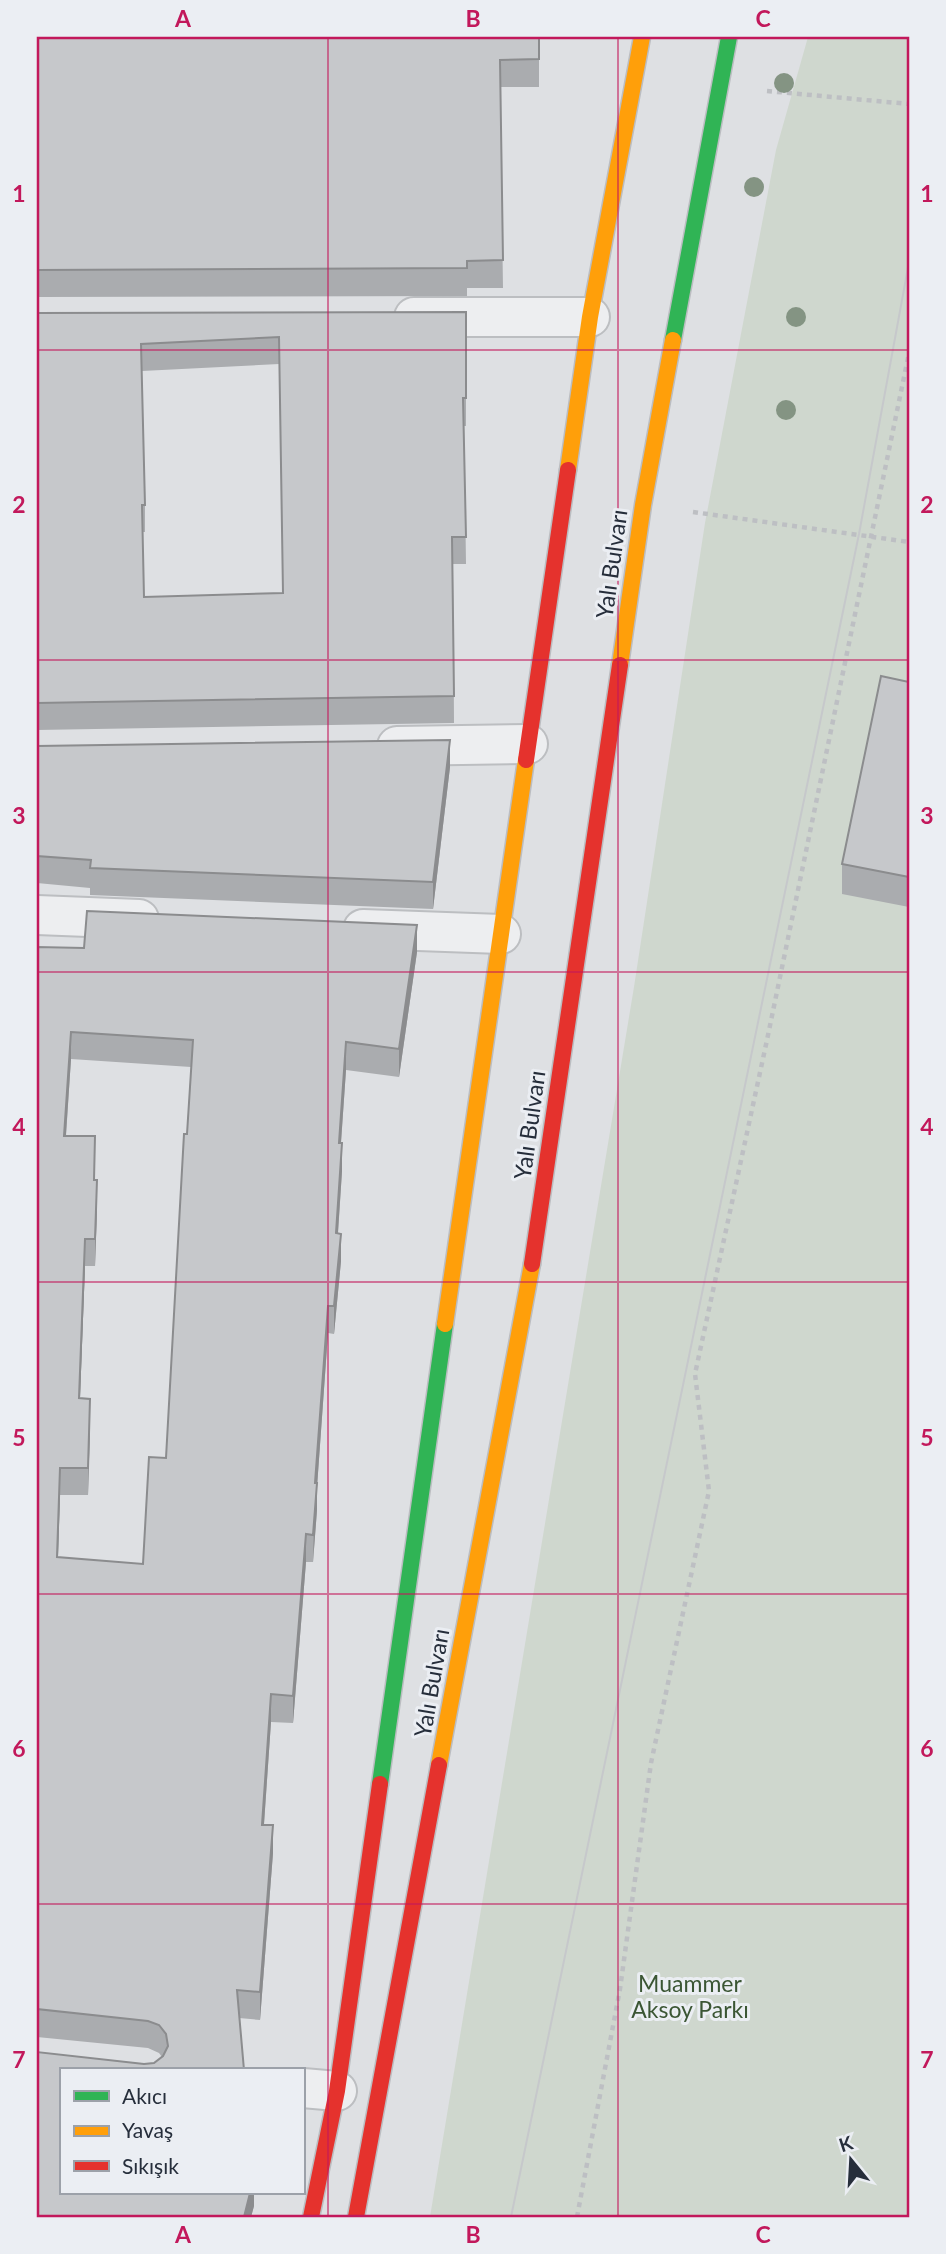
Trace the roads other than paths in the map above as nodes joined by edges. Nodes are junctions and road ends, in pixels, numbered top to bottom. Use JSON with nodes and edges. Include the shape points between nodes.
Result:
{"nodes":[{"id":1,"x":642,"y":37,"type":"edge"},
{"id":2,"x":729,"y":37,"type":"edge"},
{"id":3,"x":590,"y":317,"type":"junction"},
{"id":4,"x":383,"y":318,"type":"edge"},
{"id":5,"x":528,"y":744,"type":"junction"},
{"id":6,"x":365,"y":747,"type":"edge"},
{"id":7,"x":37,"y":915,"type":"edge"},
{"id":8,"x":173,"y":920,"type":"edge"},
{"id":9,"x":323,"y":927,"type":"edge"},
{"id":10,"x":501,"y":934,"type":"junction"},
{"id":11,"x":320,"y":2090,"type":"edge"},
{"id":12,"x":311,"y":2217,"type":"edge"},
{"id":13,"x":356,"y":2217,"type":"edge"}],
"edges":[{"from":1,"to":3,"type":"main road","name":"Yalı Bulvarı"},
{"from":2,"to":13,"type":"main road","name":"Yalı Bulvarı","via":[[643,506],[536,1241]]},
{"from":3,"to":4,"type":"street"},
{"from":3,"to":5,"type":"main road","name":"Yalı Bulvarı"},
{"from":5,"to":6,"type":"street"},
{"from":5,"to":10,"type":"main road","name":"Yalı Bulvarı"},
{"from":7,"to":8,"type":"street"},
{"from":9,"to":10,"type":"street"},
{"from":10,"to":11,"type":"main road","name":"Yalı Bulvarı"},
{"from":11,"to":12,"type":"main road","name":"Yalı Bulvarı"}]}
